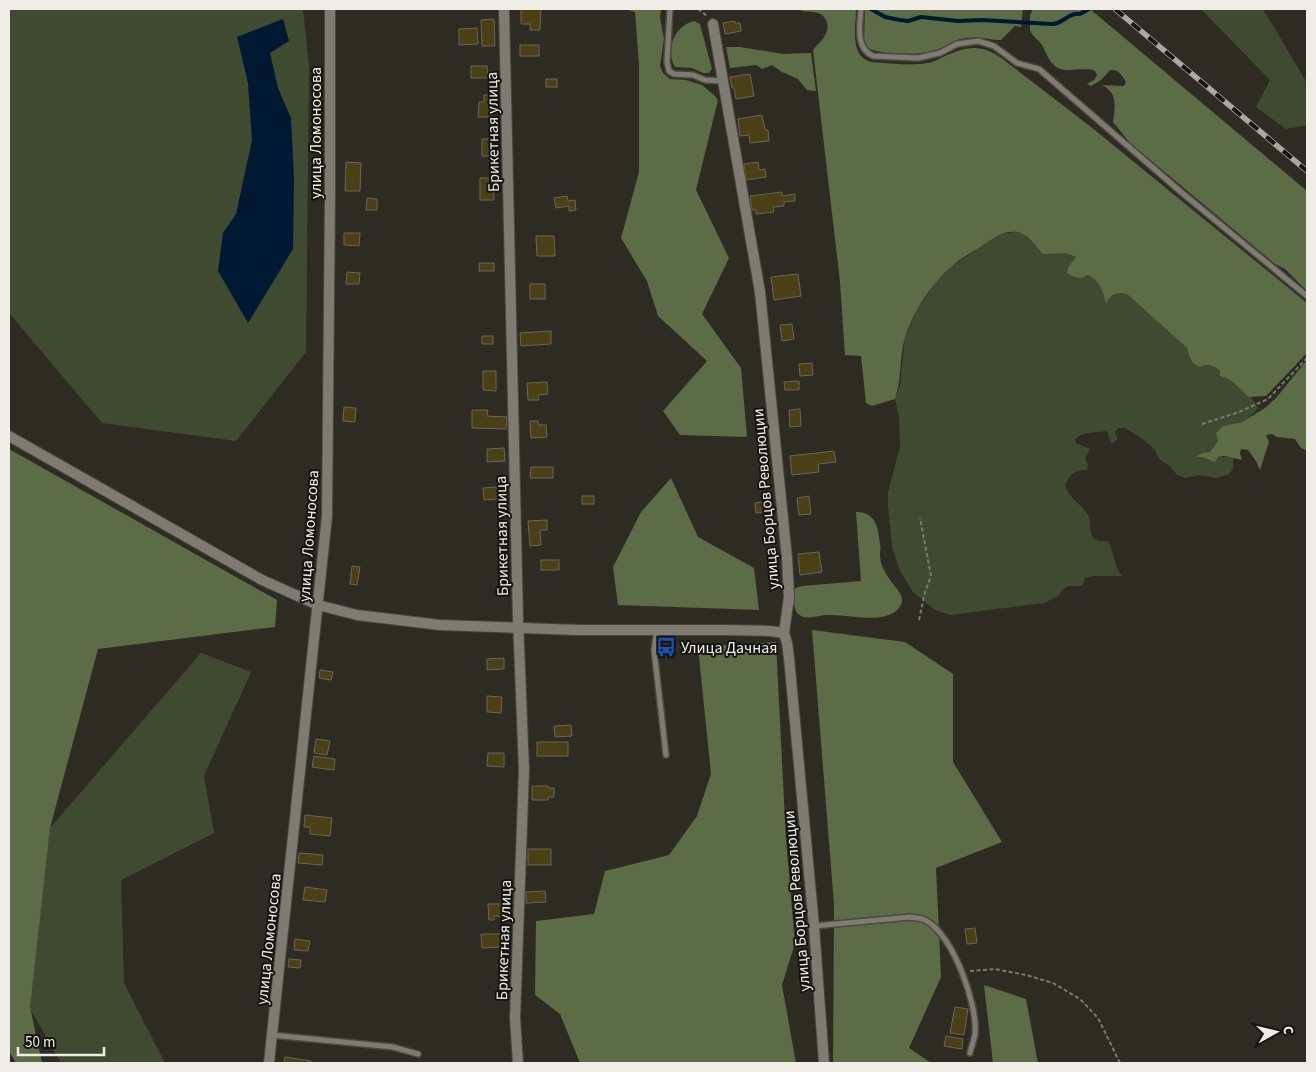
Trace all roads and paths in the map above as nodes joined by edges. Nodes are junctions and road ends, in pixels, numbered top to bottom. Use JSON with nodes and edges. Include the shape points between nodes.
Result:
{"nodes":[{"id":1,"x":330,"y":9,"type":"edge"},
{"id":2,"x":504,"y":9,"type":"edge"},
{"id":3,"x":670,"y":9,"type":"edge"},
{"id":4,"x":861,"y":9,"type":"edge"},
{"id":5,"x":713,"y":24,"type":"dead end"},
{"id":6,"x":724,"y":81,"type":"junction"},
{"id":7,"x":1307,"y":296,"type":"edge"},
{"id":8,"x":1307,"y":358,"type":"edge"},
{"id":9,"x":1202,"y":424,"type":"dead end"},
{"id":10,"x":9,"y":436,"type":"edge"},
{"id":11,"x":920,"y":518,"type":"dead end"},
{"id":12,"x":318,"y":604,"type":"junction"},
{"id":13,"x":919,"y":620,"type":"dead end"},
{"id":14,"x":519,"y":628,"type":"junction"},
{"id":15,"x":657,"y":630,"type":"junction"},
{"id":16,"x":784,"y":633,"type":"junction"},
{"id":17,"x":666,"y":755,"type":"dead end"},
{"id":18,"x":814,"y":926,"type":"junction"},
{"id":19,"x":962,"y":971,"type":"junction"},
{"id":20,"x":272,"y":1035,"type":"junction"},
{"id":21,"x":970,"y":1053,"type":"dead end"},
{"id":22,"x":418,"y":1054,"type":"dead end"},
{"id":23,"x":269,"y":1063,"type":"edge"},
{"id":24,"x":518,"y":1063,"type":"edge"},
{"id":25,"x":824,"y":1063,"type":"edge"},
{"id":26,"x":1120,"y":1063,"type":"edge"}],
"edges":[{"from":1,"to":12,"type":"street","name":"улица Ломоносова","via":[[327,516]]},
{"from":2,"to":14,"type":"street","name":"Брикетная улица"},
{"from":3,"to":6,"type":"lane","via":[[669,72]]},
{"from":4,"to":7,"type":"lane","via":[[862,48],[873,56],[918,58],[940,53],[957,44],[978,41],[994,46],[1017,63],[1039,69]]},
{"from":5,"to":6,"type":"street","name":"улица Борцов Революции"},
{"from":6,"to":16,"type":"street","name":"улица Борцов Революции","via":[[760,292],[787,558],[789,597]]},
{"from":8,"to":9,"type":"path","via":[[1268,399]]},
{"from":10,"to":12,"type":"street","via":[[262,580]]},
{"from":11,"to":13,"type":"path","via":[[932,576]]},
{"from":12,"to":14,"type":"street","via":[[357,615],[440,626]]},
{"from":12,"to":20,"type":"street","name":"улица Ломоносова"},
{"from":14,"to":15,"type":"street"},
{"from":14,"to":24,"type":"street","name":"Брикетная улица","via":[[524,770],[515,1018]]},
{"from":15,"to":16,"type":"street"},
{"from":15,"to":17,"type":"lane","via":[[654,650]]},
{"from":16,"to":18,"type":"street","name":"улица Борцов Революции"},
{"from":18,"to":19,"type":"lane","via":[[910,917],[925,920],[941,933]]},
{"from":18,"to":25,"type":"street","name":"улица Борцов Революции"},
{"from":19,"to":21,"type":"lane","via":[[971,998],[975,1034]]},
{"from":19,"to":26,"type":"path","via":[[994,968],[1053,983],[1080,999],[1098,1018]]},
{"from":20,"to":22,"type":"lane","via":[[393,1047]]},
{"from":20,"to":23,"type":"street","name":"улица Ломоносова"}]}
